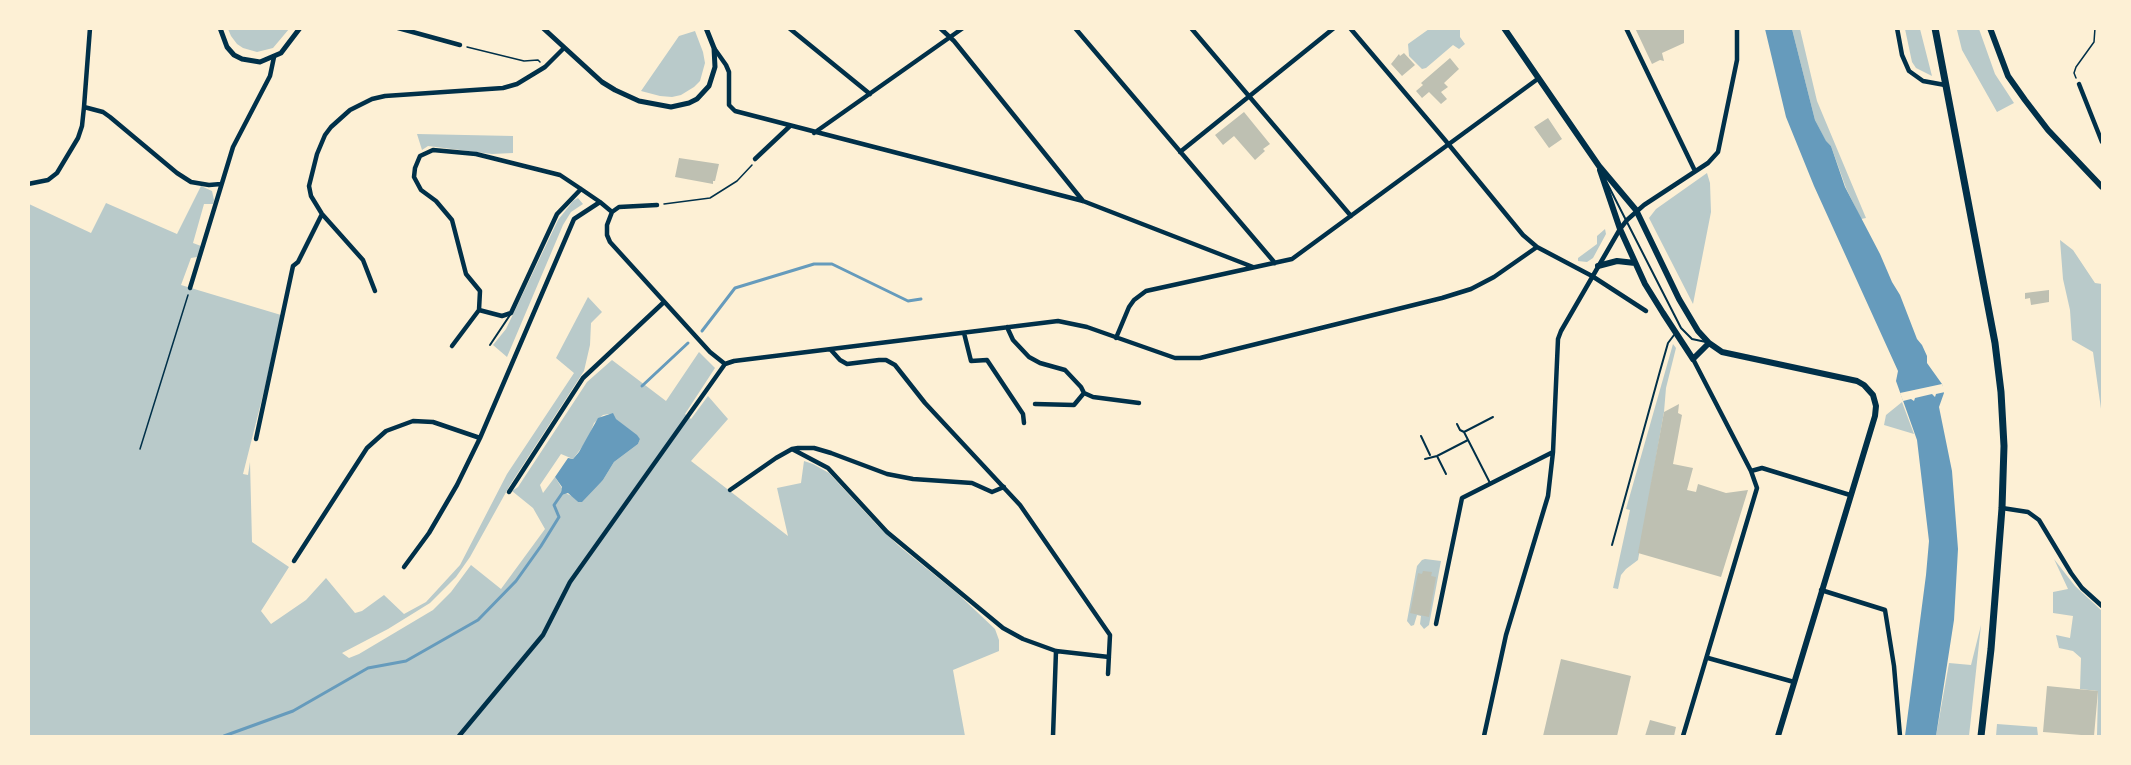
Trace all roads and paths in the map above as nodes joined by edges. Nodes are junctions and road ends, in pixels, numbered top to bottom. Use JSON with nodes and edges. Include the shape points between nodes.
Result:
{"nodes":[{"id":1,"x":90,"y":28,"type":"edge"},
{"id":2,"x":220,"y":28,"type":"edge"},
{"id":3,"x":300,"y":28,"type":"edge"},
{"id":4,"x":398,"y":28,"type":"edge"},
{"id":5,"x":543,"y":28,"type":"edge"},
{"id":6,"x":706,"y":28,"type":"edge"},
{"id":7,"x":789,"y":28,"type":"edge"},
{"id":8,"x":940,"y":28,"type":"edge"},
{"id":9,"x":963,"y":28,"type":"edge"},
{"id":10,"x":1075,"y":28,"type":"edge"},
{"id":11,"x":1191,"y":28,"type":"edge"},
{"id":12,"x":1334,"y":28,"type":"edge"},
{"id":13,"x":1350,"y":28,"type":"edge"},
{"id":14,"x":1504,"y":28,"type":"edge"},
{"id":15,"x":1626,"y":28,"type":"edge"},
{"id":16,"x":1737,"y":28,"type":"edge"},
{"id":17,"x":1897,"y":28,"type":"edge"},
{"id":18,"x":1935,"y":28,"type":"edge"},
{"id":19,"x":1990,"y":28,"type":"edge"},
{"id":20,"x":2094,"y":28,"type":"edge"},
{"id":21,"x":950,"y":38,"type":"junction"},
{"id":22,"x":460,"y":45,"type":"joint"},
{"id":23,"x":564,"y":48,"type":"junction"},
{"id":24,"x":714,"y":48,"type":"junction"},
{"id":25,"x":274,"y":57,"type":"junction"},
{"id":26,"x":538,"y":60,"type":"dead end"},
{"id":27,"x":1539,"y":78,"type":"junction"},
{"id":28,"x":2079,"y":84,"type":"joint"},
{"id":29,"x":1945,"y":85,"type":"junction"},
{"id":30,"x":870,"y":94,"type":"junction"},
{"id":31,"x":1250,"y":97,"type":"junction"},
{"id":32,"x":84,"y":107,"type":"junction"},
{"id":33,"x":790,"y":126,"type":"junction"},
{"id":34,"x":814,"y":133,"type":"junction"},
{"id":35,"x":2103,"y":142,"type":"edge"},
{"id":36,"x":1449,"y":145,"type":"junction"},
{"id":37,"x":1180,"y":152,"type":"junction"},
{"id":38,"x":755,"y":159,"type":"joint"},
{"id":39,"x":1599,"y":166,"type":"junction"},
{"id":40,"x":1695,"y":171,"type":"junction"},
{"id":41,"x":28,"y":184,"type":"edge"},
{"id":42,"x":221,"y":184,"type":"junction"},
{"id":43,"x":2103,"y":187,"type":"edge"},
{"id":44,"x":581,"y":189,"type":"junction"},
{"id":45,"x":1083,"y":201,"type":"junction"},
{"id":46,"x":600,"y":202,"type":"junction"},
{"id":47,"x":657,"y":205,"type":"joint"},
{"id":48,"x":1636,"y":210,"type":"junction"},
{"id":49,"x":612,"y":212,"type":"junction"},
{"id":50,"x":322,"y":214,"type":"junction"},
{"id":51,"x":1351,"y":216,"type":"junction"},
{"id":52,"x":1627,"y":220,"type":"junction"},
{"id":53,"x":1620,"y":229,"type":"junction"},
{"id":54,"x":1537,"y":247,"type":"junction"},
{"id":55,"x":1275,"y":263,"type":"junction"},
{"id":56,"x":1635,"y":263,"type":"junction"},
{"id":57,"x":1598,"y":266,"type":"junction"},
{"id":58,"x":1253,"y":267,"type":"junction"},
{"id":59,"x":1592,"y":276,"type":"junction"},
{"id":60,"x":190,"y":288,"type":"joint"},
{"id":61,"x":375,"y":291,"type":"dead end"},
{"id":62,"x":664,"y":302,"type":"junction"},
{"id":63,"x":479,"y":310,"type":"junction"},
{"id":64,"x":1646,"y":311,"type":"dead end"},
{"id":65,"x":511,"y":313,"type":"junction"},
{"id":66,"x":1007,"y":327,"type":"junction"},
{"id":67,"x":964,"y":333,"type":"junction"},
{"id":68,"x":1676,"y":333,"type":"junction"},
{"id":69,"x":1116,"y":338,"type":"junction"},
{"id":70,"x":1709,"y":343,"type":"junction"},
{"id":71,"x":490,"y":345,"type":"dead end"},
{"id":72,"x":452,"y":346,"type":"dead end"},
{"id":73,"x":831,"y":350,"type":"junction"},
{"id":74,"x":1693,"y":359,"type":"junction"},
{"id":75,"x":725,"y":364,"type":"junction"},
{"id":76,"x":1084,"y":393,"type":"junction"},
{"id":77,"x":1139,"y":403,"type":"dead end"},
{"id":78,"x":1035,"y":404,"type":"dead end"},
{"id":79,"x":1493,"y":417,"type":"dead end"},
{"id":80,"x":1024,"y":423,"type":"dead end"},
{"id":81,"x":1457,"y":424,"type":"dead end"},
{"id":82,"x":1464,"y":432,"type":"junction"},
{"id":83,"x":1421,"y":436,"type":"dead end"},
{"id":84,"x":480,"y":438,"type":"junction"},
{"id":85,"x":256,"y":439,"type":"dead end"},
{"id":86,"x":1468,"y":440,"type":"junction"},
{"id":87,"x":140,"y":449,"type":"dead end"},
{"id":88,"x":792,"y":449,"type":"junction"},
{"id":89,"x":1553,"y":452,"type":"junction"},
{"id":90,"x":1431,"y":456,"type":"junction"},
{"id":91,"x":1437,"y":456,"type":"junction"},
{"id":92,"x":1425,"y":459,"type":"dead end"},
{"id":93,"x":1751,"y":471,"type":"junction"},
{"id":94,"x":1446,"y":474,"type":"dead end"},
{"id":95,"x":1490,"y":483,"type":"junction"},
{"id":96,"x":1004,"y":487,"type":"junction"},
{"id":97,"x":730,"y":490,"type":"dead end"},
{"id":98,"x":509,"y":492,"type":"dead end"},
{"id":99,"x":1850,"y":495,"type":"junction"},
{"id":100,"x":2002,"y":508,"type":"junction"},
{"id":101,"x":1612,"y":545,"type":"dead end"},
{"id":102,"x":294,"y":561,"type":"dead end"},
{"id":103,"x":404,"y":567,"type":"dead end"},
{"id":104,"x":1821,"y":590,"type":"junction"},
{"id":105,"x":2103,"y":606,"type":"edge"},
{"id":106,"x":1436,"y":624,"type":"dead end"},
{"id":107,"x":1056,"y":651,"type":"junction"},
{"id":108,"x":1109,"y":657,"type":"junction"},
{"id":109,"x":1708,"y":658,"type":"junction"},
{"id":110,"x":1108,"y":674,"type":"dead end"},
{"id":111,"x":1794,"y":682,"type":"junction"},
{"id":112,"x":459,"y":736,"type":"edge"},
{"id":113,"x":1053,"y":736,"type":"edge"},
{"id":114,"x":1484,"y":736,"type":"edge"},
{"id":115,"x":1683,"y":736,"type":"edge"},
{"id":116,"x":1778,"y":736,"type":"edge"},
{"id":117,"x":1900,"y":736,"type":"edge"},
{"id":118,"x":1981,"y":736,"type":"edge"}],
"edges":[{"from":1,"to":32,"type":"street"},
{"from":2,"to":25,"type":"street","via":[[234,55],[260,62]]},
{"from":3,"to":25,"type":"street"},
{"from":4,"to":22,"type":"street"},
{"from":5,"to":23,"type":"street"},
{"from":6,"to":24,"type":"street"},
{"from":7,"to":30,"type":"street"},
{"from":8,"to":21,"type":"street"},
{"from":9,"to":21,"type":"street"},
{"from":10,"to":37,"type":"street"},
{"from":11,"to":31,"type":"street"},
{"from":12,"to":31,"type":"street"},
{"from":13,"to":36,"type":"street"},
{"from":14,"to":27,"type":"main road"},
{"from":15,"to":40,"type":"street"},
{"from":16,"to":40,"type":"street","via":[[1737,60],[1718,152]]},
{"from":17,"to":29,"type":"street","via":[[1909,71],[1923,81]]},
{"from":18,"to":29,"type":"main road"},
{"from":19,"to":43,"type":"main road","via":[[2008,76],[2025,100]]},
{"from":20,"to":28,"type":"path","via":[[2094,42],[2074,73]]},
{"from":21,"to":30,"type":"street"},
{"from":21,"to":45,"type":"street"},
{"from":22,"to":26,"type":"path","via":[[524,61]]},
{"from":23,"to":24,"type":"street","via":[[615,90],[639,101],[671,107],[697,99],[709,86],[715,67]]},
{"from":23,"to":50,"type":"street","via":[[533,75],[503,88],[385,96],[338,118],[325,135],[309,186]]},
{"from":24,"to":33,"type":"street","via":[[729,72],[729,105],[735,111]]},
{"from":25,"to":42,"type":"street","via":[[270,76],[233,147]]},
{"from":27,"to":36,"type":"street"},
{"from":27,"to":39,"type":"main road"},
{"from":28,"to":35,"type":"street"},
{"from":29,"to":100,"type":"main road","via":[[1998,360],[2004,446]]},
{"from":30,"to":34,"type":"street"},
{"from":31,"to":37,"type":"street"},
{"from":31,"to":51,"type":"street"},
{"from":32,"to":41,"type":"street","via":[[78,138],[57,173],[48,180]]},
{"from":32,"to":42,"type":"street","via":[[103,112],[192,182]]},
{"from":33,"to":34,"type":"street"},
{"from":33,"to":38,"type":"street"},
{"from":34,"to":45,"type":"street"},
{"from":36,"to":51,"type":"street"},
{"from":36,"to":54,"type":"street"},
{"from":37,"to":55,"type":"street"},
{"from":38,"to":47,"type":"path","via":[[737,182],[721,192],[704,199]]},
{"from":39,"to":48,"type":"main road"},
{"from":39,"to":52,"type":"lane"},
{"from":39,"to":53,"type":"main road"},
{"from":40,"to":48,"type":"street"},
{"from":42,"to":60,"type":"street"},
{"from":44,"to":46,"type":"street"},
{"from":44,"to":63,"type":"street","via":[[561,176],[476,154],[433,150],[420,156],[414,177],[421,190],[452,220],[466,274],[480,291]]},
{"from":44,"to":65,"type":"street","via":[[557,214]]},
{"from":45,"to":58,"type":"street"},
{"from":46,"to":49,"type":"street"},
{"from":46,"to":84,"type":"street","via":[[574,219]]},
{"from":47,"to":49,"type":"street","via":[[619,207]]},
{"from":48,"to":52,"type":"street"},
{"from":48,"to":70,"type":"main road","via":[[1679,298]]},
{"from":49,"to":62,"type":"street","via":[[607,225],[610,242]]},
{"from":50,"to":61,"type":"street","via":[[363,260]]},
{"from":50,"to":85,"type":"street","via":[[293,266]]},
{"from":51,"to":55,"type":"street","via":[[1292,259]]},
{"from":52,"to":53,"type":"street"},
{"from":52,"to":70,"type":"lane","via":[[1682,328],[1692,339]]},
{"from":53,"to":56,"type":"main road"},
{"from":53,"to":57,"type":"street"},
{"from":54,"to":59,"type":"street"},
{"from":54,"to":69,"type":"street","via":[[1471,289],[1234,351],[1175,358]]},
{"from":55,"to":58,"type":"street"},
{"from":56,"to":57,"type":"main road","via":[[1617,261]]},
{"from":56,"to":68,"type":"main road"},
{"from":57,"to":59,"type":"street"},
{"from":58,"to":69,"type":"street","via":[[1146,291],[1129,307]]},
{"from":59,"to":64,"type":"street"},
{"from":59,"to":89,"type":"street","via":[[1558,339]]},
{"from":60,"to":87,"type":"path"},
{"from":62,"to":75,"type":"street"},
{"from":62,"to":98,"type":"street","via":[[583,378]]},
{"from":63,"to":65,"type":"street","via":[[502,316]]},
{"from":63,"to":72,"type":"street"},
{"from":65,"to":71,"type":"lane"},
{"from":66,"to":67,"type":"street"},
{"from":66,"to":69,"type":"street","via":[[1058,321]]},
{"from":66,"to":76,"type":"street","via":[[1029,357],[1065,370]]},
{"from":67,"to":73,"type":"street"},
{"from":67,"to":80,"type":"street","via":[[971,361],[987,360],[1023,414]]},
{"from":68,"to":74,"type":"main road"},
{"from":68,"to":101,"type":"lane","via":[[1668,343]]},
{"from":70,"to":74,"type":"main road"},
{"from":70,"to":99,"type":"main road","via":[[1722,352],[1860,382],[1873,395],[1876,411]]},
{"from":73,"to":75,"type":"street"},
{"from":73,"to":96,"type":"street","via":[[847,364],[886,360],[895,365]]},
{"from":74,"to":93,"type":"street"},
{"from":75,"to":112,"type":"street","via":[[570,582],[543,635]]},
{"from":76,"to":77,"type":"street"},
{"from":76,"to":78,"type":"street","via":[[1074,405]]},
{"from":79,"to":82,"type":"lane"},
{"from":81,"to":82,"type":"lane"},
{"from":82,"to":86,"type":"lane"},
{"from":83,"to":90,"type":"lane"},
{"from":84,"to":102,"type":"street","via":[[433,422],[413,421],[386,431],[367,448]]},
{"from":84,"to":103,"type":"street","via":[[440,514]]},
{"from":86,"to":91,"type":"lane"},
{"from":86,"to":95,"type":"lane"},
{"from":88,"to":96,"type":"street","via":[[814,448],[913,479],[972,483],[992,492]]},
{"from":88,"to":97,"type":"street"},
{"from":88,"to":107,"type":"street","via":[[828,468],[887,532],[1003,628]]},
{"from":89,"to":95,"type":"street"},
{"from":89,"to":114,"type":"street","via":[[1548,496],[1506,634]]},
{"from":90,"to":91,"type":"lane"},
{"from":90,"to":92,"type":"lane"},
{"from":91,"to":94,"type":"lane"},
{"from":93,"to":99,"type":"street","via":[[1762,468]]},
{"from":93,"to":109,"type":"street","via":[[1757,488]]},
{"from":95,"to":106,"type":"street","via":[[1462,498]]},
{"from":96,"to":108,"type":"street","via":[[1032,520],[1107,628]]},
{"from":99,"to":104,"type":"main road"},
{"from":100,"to":105,"type":"street","via":[[2028,512],[2039,520],[2082,588]]},
{"from":100,"to":118,"type":"main road"},
{"from":104,"to":111,"type":"main road"},
{"from":104,"to":117,"type":"street","via":[[1885,610]]},
{"from":107,"to":108,"type":"street"},
{"from":107,"to":113,"type":"street"},
{"from":108,"to":110,"type":"street"},
{"from":109,"to":111,"type":"street"},
{"from":109,"to":115,"type":"street"},
{"from":111,"to":116,"type":"main road"}]}
